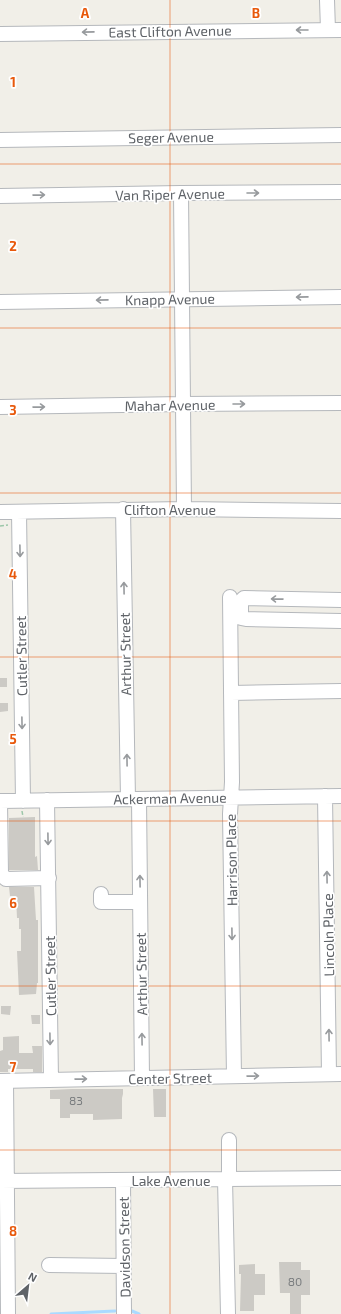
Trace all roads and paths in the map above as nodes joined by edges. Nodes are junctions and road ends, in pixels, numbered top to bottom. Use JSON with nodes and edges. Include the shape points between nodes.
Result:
{"nodes":[{"id":1,"x":327,"y":0,"type":"edge"},
{"id":2,"x":334,"y":30,"type":"edge"},
{"id":3,"x":0,"y":34,"type":"edge"},
{"id":4,"x":341,"y":135,"type":"edge"},
{"id":5,"x":0,"y":140,"type":"edge"},
{"id":6,"x":341,"y":192,"type":"edge"},
{"id":7,"x":180,"y":193,"type":"junction"},
{"id":8,"x":0,"y":196,"type":"edge"},
{"id":9,"x":341,"y":297,"type":"edge"},
{"id":10,"x":182,"y":299,"type":"junction"},
{"id":11,"x":0,"y":302,"type":"edge"},
{"id":12,"x":341,"y":403,"type":"edge"},
{"id":13,"x":183,"y":404,"type":"junction"},
{"id":14,"x":0,"y":408,"type":"edge"},
{"id":15,"x":123,"y":509,"type":"junction"},
{"id":16,"x":184,"y":509,"type":"junction"},
{"id":17,"x":341,"y":511,"type":"edge"},
{"id":18,"x":0,"y":512,"type":"edge"},
{"id":19,"x":19,"y":512,"type":"junction"},
{"id":20,"x":10,"y":525,"type":"dead end"},
{"id":21,"x":0,"y":526,"type":"edge"},
{"id":22,"x":230,"y":597,"type":"dead end"},
{"id":23,"x":341,"y":600,"type":"edge"},
{"id":24,"x":341,"y":621,"type":"edge"},
{"id":25,"x":341,"y":691,"type":"edge"},
{"id":26,"x":231,"y":693,"type":"junction"},
{"id":27,"x":325,"y":796,"type":"junction"},
{"id":28,"x":341,"y":796,"type":"edge"},
{"id":29,"x":231,"y":797,"type":"junction"},
{"id":30,"x":133,"y":799,"type":"junction"},
{"id":31,"x":47,"y":800,"type":"junction"},
{"id":32,"x":0,"y":805,"type":"edge"},
{"id":33,"x":24,"y":808,"type":"junction"},
{"id":34,"x":23,"y":817,"type":"dead end"},
{"id":35,"x":0,"y":874,"type":"edge"},
{"id":36,"x":48,"y":878,"type":"junction"},
{"id":37,"x":101,"y":894,"type":"dead end"},
{"id":38,"x":140,"y":902,"type":"junction"},
{"id":39,"x":335,"y":1074,"type":"edge"},
{"id":40,"x":234,"y":1076,"type":"junction"},
{"id":41,"x":142,"y":1078,"type":"junction"},
{"id":42,"x":51,"y":1080,"type":"junction"},
{"id":43,"x":3,"y":1081,"type":"edge"},
{"id":44,"x":229,"y":1140,"type":"dead end"},
{"id":45,"x":341,"y":1178,"type":"edge"},
{"id":46,"x":227,"y":1179,"type":"junction"},
{"id":47,"x":123,"y":1180,"type":"junction"},
{"id":48,"x":4,"y":1181,"type":"edge"},
{"id":49,"x":49,"y":1265,"type":"dead end"},
{"id":50,"x":124,"y":1266,"type":"junction"},
{"id":51,"x":6,"y":1308,"type":"edge"},
{"id":52,"x":124,"y":1309,"type":"edge"},
{"id":53,"x":228,"y":1314,"type":"edge"}],
"edges":[{"from":1,"to":2,"type":"street"},
{"from":2,"to":3,"type":"street","name":"East Clifton Avenue","one_way":true},
{"from":4,"to":5,"type":"street","name":"Seger Avenue"},
{"from":7,"to":6,"type":"street","name":"Van Riper Avenue","one_way":true},
{"from":8,"to":7,"type":"street","name":"Van Riper Avenue","one_way":true},
{"from":7,"to":10,"type":"street"},
{"from":9,"to":10,"type":"street","name":"Knapp Avenue","one_way":true},
{"from":10,"to":11,"type":"street","name":"Knapp Avenue","one_way":true},
{"from":10,"to":13,"type":"street"},
{"from":13,"to":12,"type":"street","name":"Mahar Avenue","one_way":true},
{"from":14,"to":13,"type":"street","name":"Mahar Avenue","one_way":true},
{"from":13,"to":16,"type":"street"},
{"from":15,"to":16,"type":"street","name":"Clifton Avenue"},
{"from":15,"to":19,"type":"street","name":"Clifton Avenue"},
{"from":30,"to":15,"type":"street","name":"Arthur Street","one_way":true},
{"from":16,"to":17,"type":"street","name":"Clifton Avenue"},
{"from":18,"to":19,"type":"street","name":"Clifton Avenue"},
{"from":19,"to":33,"type":"street","name":"Cutler Street","one_way":true},
{"from":20,"to":21,"type":"path"},
{"from":22,"to":26,"type":"street","name":"Harrison Place"},
{"from":23,"to":24,"type":"street","one_way":true,"via":[[244,598],[241,601],[241,618]]},
{"from":25,"to":26,"type":"street"},
{"from":26,"to":29,"type":"street","name":"Harrison Place"},
{"from":27,"to":28,"type":"street","name":"Ackerman Avenue"},
{"from":27,"to":29,"type":"street","name":"Ackerman Avenue"},
{"from":39,"to":27,"type":"street","name":"Lincoln Place","one_way":true},
{"from":29,"to":30,"type":"street","name":"Ackerman Avenue"},
{"from":29,"to":40,"type":"street","name":"Harrison Place","one_way":true},
{"from":30,"to":31,"type":"street","name":"Ackerman Avenue"},
{"from":38,"to":30,"type":"street","name":"Arthur Street","one_way":true},
{"from":31,"to":33,"type":"street","name":"Ackerman Avenue"},
{"from":31,"to":36,"type":"street","name":"Cutler Street","one_way":true},
{"from":32,"to":33,"type":"street","name":"Ackerman Avenue"},
{"from":32,"to":33,"type":"path"},
{"from":32,"to":35,"type":"street"},
{"from":33,"to":34,"type":"path"},
{"from":35,"to":36,"type":"street","via":[[6,879]]},
{"from":36,"to":42,"type":"street","name":"Cutler Street","one_way":true},
{"from":37,"to":38,"type":"street","via":[[101,902]]},
{"from":41,"to":38,"type":"street","name":"Arthur Street","one_way":true},
{"from":40,"to":39,"type":"street","name":"Center Street","one_way":true},
{"from":40,"to":41,"type":"street","name":"Center Street"},
{"from":42,"to":41,"type":"street","name":"Center Street","one_way":true},
{"from":42,"to":43,"type":"street","name":"Center Street"},
{"from":43,"to":48,"type":"street"},
{"from":44,"to":46,"type":"street"},
{"from":45,"to":46,"type":"street","name":"Lake Avenue"},
{"from":46,"to":47,"type":"street","name":"Lake Avenue"},
{"from":46,"to":53,"type":"street"},
{"from":47,"to":48,"type":"street","name":"Lake Avenue"},
{"from":47,"to":50,"type":"street","name":"Davidson Street"},
{"from":48,"to":51,"type":"street"},
{"from":49,"to":50,"type":"street"},
{"from":50,"to":52,"type":"street","name":"Davidson Street"}]}
